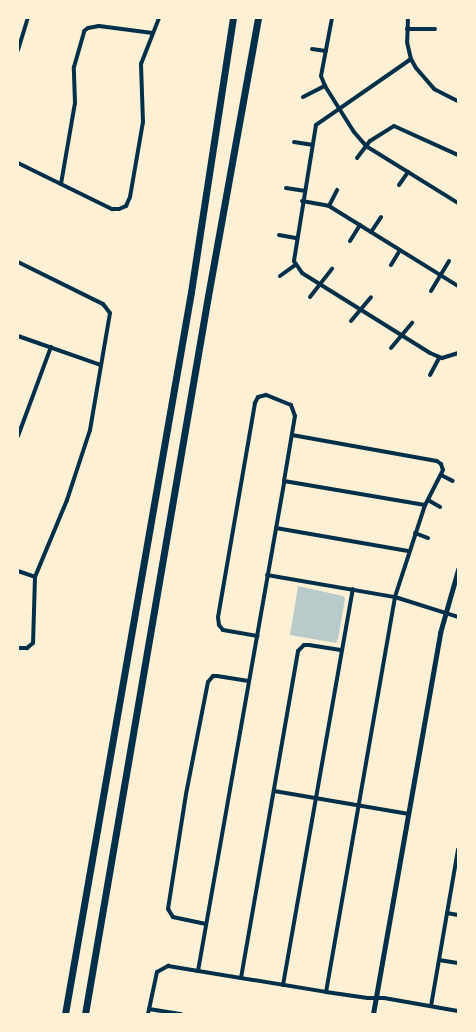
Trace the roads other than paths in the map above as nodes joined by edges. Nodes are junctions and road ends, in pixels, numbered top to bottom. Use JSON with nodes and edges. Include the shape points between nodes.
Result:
{"nodes":[{"id":1,"x":28,"y":18,"type":"edge"},
{"id":2,"x":159,"y":18,"type":"edge"},
{"id":3,"x":233,"y":18,"type":"edge"},
{"id":4,"x":258,"y":18,"type":"edge"},
{"id":5,"x":332,"y":18,"type":"edge"},
{"id":6,"x":408,"y":18,"type":"edge"},
{"id":7,"x":407,"y":29,"type":"junction"},
{"id":8,"x":435,"y":29,"type":"dead end"},
{"id":9,"x":153,"y":33,"type":"junction"},
{"id":10,"x":312,"y":49,"type":"dead end"},
{"id":11,"x":18,"y":50,"type":"edge"},
{"id":12,"x":326,"y":51,"type":"junction"},
{"id":13,"x":411,"y":60,"type":"junction"},
{"id":14,"x":325,"y":86,"type":"junction"},
{"id":15,"x":303,"y":97,"type":"dead end"},
{"id":16,"x":458,"y":101,"type":"edge"},
{"id":17,"x":338,"y":108,"type":"junction"},
{"id":18,"x":294,"y":142,"type":"dead end"},
{"id":19,"x":312,"y":145,"type":"junction"},
{"id":20,"x":366,"y":146,"type":"junction"},
{"id":21,"x":458,"y":155,"type":"edge"},
{"id":22,"x":357,"y":158,"type":"dead end"},
{"id":23,"x":18,"y":163,"type":"edge"},
{"id":24,"x":408,"y":172,"type":"junction"},
{"id":25,"x":60,"y":184,"type":"junction"},
{"id":26,"x":400,"y":185,"type":"dead end"},
{"id":27,"x":286,"y":188,"type":"dead end"},
{"id":28,"x":337,"y":190,"type":"dead end"},
{"id":29,"x":304,"y":191,"type":"junction"},
{"id":30,"x":302,"y":201,"type":"junction"},
{"id":31,"x":458,"y":203,"type":"edge"},
{"id":32,"x":329,"y":206,"type":"junction"},
{"id":33,"x":381,"y":217,"type":"dead end"},
{"id":34,"x":360,"y":225,"type":"junction"},
{"id":35,"x":371,"y":232,"type":"junction"},
{"id":36,"x":279,"y":235,"type":"dead end"},
{"id":37,"x":296,"y":238,"type":"junction"},
{"id":38,"x":350,"y":241,"type":"dead end"},
{"id":39,"x":400,"y":250,"type":"junction"},
{"id":40,"x":449,"y":261,"type":"dead end"},
{"id":41,"x":18,"y":262,"type":"edge"},
{"id":42,"x":295,"y":265,"type":"junction"},
{"id":43,"x":390,"y":265,"type":"dead end"},
{"id":44,"x":332,"y":270,"type":"dead end"},
{"id":45,"x":440,"y":275,"type":"junction"},
{"id":46,"x":280,"y":276,"type":"dead end"},
{"id":47,"x":320,"y":284,"type":"junction"},
{"id":48,"x":458,"y":286,"type":"edge"},
{"id":49,"x":431,"y":291,"type":"dead end"},
{"id":50,"x":310,"y":297,"type":"dead end"},
{"id":51,"x":371,"y":297,"type":"dead end"},
{"id":52,"x":360,"y":310,"type":"junction"},
{"id":53,"x":351,"y":321,"type":"dead end"},
{"id":54,"x":412,"y":322,"type":"dead end"},
{"id":55,"x":402,"y":334,"type":"junction"},
{"id":56,"x":18,"y":336,"type":"edge"},
{"id":57,"x":51,"y":347,"type":"junction"},
{"id":58,"x":391,"y":348,"type":"dead end"},
{"id":59,"x":458,"y":353,"type":"edge"},
{"id":60,"x":439,"y":358,"type":"junction"},
{"id":61,"x":101,"y":365,"type":"junction"},
{"id":62,"x":430,"y":375,"type":"dead end"},
{"id":63,"x":292,"y":435,"type":"junction"},
{"id":64,"x":18,"y":436,"type":"edge"},
{"id":65,"x":441,"y":475,"type":"junction"},
{"id":66,"x":284,"y":481,"type":"junction"},
{"id":67,"x":453,"y":481,"type":"dead end"},
{"id":68,"x":428,"y":500,"type":"junction"},
{"id":69,"x":425,"y":505,"type":"junction"},
{"id":70,"x":440,"y":507,"type":"dead end"},
{"id":71,"x":276,"y":528,"type":"junction"},
{"id":72,"x":415,"y":533,"type":"junction"},
{"id":73,"x":428,"y":538,"type":"dead end"},
{"id":74,"x":408,"y":551,"type":"junction"},
{"id":75,"x":458,"y":570,"type":"edge"},
{"id":76,"x":18,"y":571,"type":"edge"},
{"id":77,"x":267,"y":575,"type":"junction"},
{"id":78,"x":35,"y":577,"type":"junction"},
{"id":79,"x":353,"y":589,"type":"junction"},
{"id":80,"x":395,"y":596,"type":"junction"},
{"id":81,"x":445,"y":612,"type":"junction"},
{"id":82,"x":458,"y":616,"type":"edge"},
{"id":83,"x":257,"y":636,"type":"junction"},
{"id":84,"x":18,"y":648,"type":"edge"},
{"id":85,"x":341,"y":650,"type":"junction"},
{"id":86,"x":249,"y":681,"type":"junction"},
{"id":87,"x":274,"y":791,"type":"junction"},
{"id":88,"x":316,"y":798,"type":"junction"},
{"id":89,"x":359,"y":806,"type":"junction"},
{"id":90,"x":409,"y":814,"type":"junction"},
{"id":91,"x":458,"y":849,"type":"edge"},
{"id":92,"x":457,"y":866,"type":"edge"},
{"id":93,"x":447,"y":913,"type":"junction"},
{"id":94,"x":458,"y":915,"type":"edge"},
{"id":95,"x":206,"y":924,"type":"junction"},
{"id":96,"x":439,"y":960,"type":"junction"},
{"id":97,"x":458,"y":963,"type":"edge"},
{"id":98,"x":198,"y":971,"type":"junction"},
{"id":99,"x":241,"y":978,"type":"junction"},
{"id":100,"x":283,"y":985,"type":"junction"},
{"id":101,"x":326,"y":992,"type":"junction"},
{"id":102,"x":376,"y":998,"type":"junction"},
{"id":103,"x":431,"y":1006,"type":"junction"},
{"id":104,"x":149,"y":1009,"type":"junction"},
{"id":105,"x":458,"y":1011,"type":"edge"},
{"id":106,"x":65,"y":1014,"type":"edge"},
{"id":107,"x":86,"y":1014,"type":"edge"},
{"id":108,"x":148,"y":1014,"type":"edge"},
{"id":109,"x":182,"y":1014,"type":"edge"},
{"id":110,"x":373,"y":1014,"type":"edge"}],
"edges":[{"from":1,"to":11,"type":"street"},
{"from":2,"to":9,"type":"street"},
{"from":3,"to":106,"type":"highway","via":[[191,292]]},
{"from":4,"to":107,"type":"highway"},
{"from":5,"to":12,"type":"street"},
{"from":6,"to":7,"type":"street"},
{"from":7,"to":8,"type":"street"},
{"from":7,"to":13,"type":"street"},
{"from":9,"to":25,"type":"street","via":[[98,26],[84,31],[74,67],[75,103]]},
{"from":9,"to":25,"type":"street","via":[[141,64],[143,122],[126,206],[112,209]]},
{"from":10,"to":12,"type":"street"},
{"from":12,"to":14,"type":"street","via":[[321,76]]},
{"from":13,"to":16,"type":"street","via":[[434,89]]},
{"from":13,"to":17,"type":"street"},
{"from":14,"to":15,"type":"street"},
{"from":14,"to":17,"type":"street"},
{"from":17,"to":19,"type":"street","via":[[316,125]]},
{"from":17,"to":20,"type":"street"},
{"from":18,"to":19,"type":"street"},
{"from":19,"to":29,"type":"street"},
{"from":20,"to":21,"type":"street","via":[[385,130],[396,126]]},
{"from":20,"to":22,"type":"street"},
{"from":20,"to":24,"type":"street"},
{"from":23,"to":25,"type":"street"},
{"from":24,"to":26,"type":"street"},
{"from":24,"to":31,"type":"street"},
{"from":27,"to":29,"type":"street"},
{"from":28,"to":32,"type":"street"},
{"from":29,"to":30,"type":"street"},
{"from":30,"to":32,"type":"street"},
{"from":30,"to":37,"type":"street"},
{"from":32,"to":34,"type":"street"},
{"from":33,"to":35,"type":"street"},
{"from":34,"to":35,"type":"street"},
{"from":34,"to":38,"type":"street"},
{"from":35,"to":39,"type":"street"},
{"from":36,"to":37,"type":"street"},
{"from":37,"to":42,"type":"street"},
{"from":39,"to":43,"type":"street"},
{"from":39,"to":45,"type":"street"},
{"from":40,"to":45,"type":"street"},
{"from":41,"to":61,"type":"street","via":[[109,309]]},
{"from":42,"to":46,"type":"street"},
{"from":42,"to":47,"type":"street"},
{"from":44,"to":47,"type":"street"},
{"from":45,"to":48,"type":"street"},
{"from":45,"to":49,"type":"street"},
{"from":47,"to":50,"type":"street"},
{"from":47,"to":52,"type":"street"},
{"from":51,"to":52,"type":"street"},
{"from":52,"to":53,"type":"street"},
{"from":52,"to":55,"type":"street"},
{"from":54,"to":55,"type":"street"},
{"from":55,"to":58,"type":"street"},
{"from":55,"to":60,"type":"street"},
{"from":56,"to":57,"type":"street"},
{"from":57,"to":61,"type":"street"},
{"from":57,"to":64,"type":"street"},
{"from":59,"to":60,"type":"street"},
{"from":60,"to":62,"type":"street"},
{"from":61,"to":78,"type":"street","via":[[90,430],[67,500]]},
{"from":63,"to":65,"type":"street","via":[[437,461],[443,467]]},
{"from":63,"to":66,"type":"street"},
{"from":63,"to":83,"type":"street","via":[[293,407],[268,396],[258,398],[218,617],[223,630]]},
{"from":65,"to":67,"type":"street"},
{"from":65,"to":68,"type":"street"},
{"from":66,"to":69,"type":"street"},
{"from":66,"to":71,"type":"street"},
{"from":68,"to":69,"type":"street"},
{"from":68,"to":70,"type":"street"},
{"from":69,"to":72,"type":"street"},
{"from":71,"to":74,"type":"street"},
{"from":71,"to":77,"type":"street"},
{"from":72,"to":73,"type":"street"},
{"from":72,"to":74,"type":"street"},
{"from":74,"to":80,"type":"street"},
{"from":75,"to":81,"type":"street"},
{"from":76,"to":78,"type":"street"},
{"from":77,"to":79,"type":"street"},
{"from":77,"to":83,"type":"street"},
{"from":78,"to":84,"type":"street","via":[[33,640],[31,646]]},
{"from":79,"to":80,"type":"street"},
{"from":79,"to":85,"type":"street"},
{"from":80,"to":81,"type":"street"},
{"from":80,"to":89,"type":"street"},
{"from":81,"to":82,"type":"street"},
{"from":81,"to":90,"type":"street"},
{"from":83,"to":86,"type":"street"},
{"from":85,"to":87,"type":"street","via":[[308,644],[298,651]]},
{"from":85,"to":88,"type":"street"},
{"from":86,"to":95,"type":"street"},
{"from":86,"to":95,"type":"street","via":[[213,676],[208,682],[186,794],[168,909],[173,916]]},
{"from":87,"to":88,"type":"street"},
{"from":87,"to":99,"type":"street"},
{"from":88,"to":89,"type":"street"},
{"from":88,"to":100,"type":"street"},
{"from":89,"to":90,"type":"street"},
{"from":89,"to":101,"type":"street"},
{"from":90,"to":102,"type":"street"},
{"from":91,"to":92,"type":"street"},
{"from":92,"to":93,"type":"street"},
{"from":93,"to":94,"type":"street"},
{"from":93,"to":96,"type":"street"},
{"from":95,"to":98,"type":"street"},
{"from":96,"to":97,"type":"street"},
{"from":96,"to":103,"type":"street"},
{"from":98,"to":99,"type":"street"},
{"from":98,"to":104,"type":"street","via":[[168,966],[161,968],[156,974]]},
{"from":99,"to":100,"type":"street"},
{"from":100,"to":101,"type":"street"},
{"from":101,"to":102,"type":"street"},
{"from":102,"to":103,"type":"street"},
{"from":102,"to":110,"type":"street"},
{"from":103,"to":105,"type":"street"},
{"from":104,"to":108,"type":"street"},
{"from":104,"to":109,"type":"street"}]}
